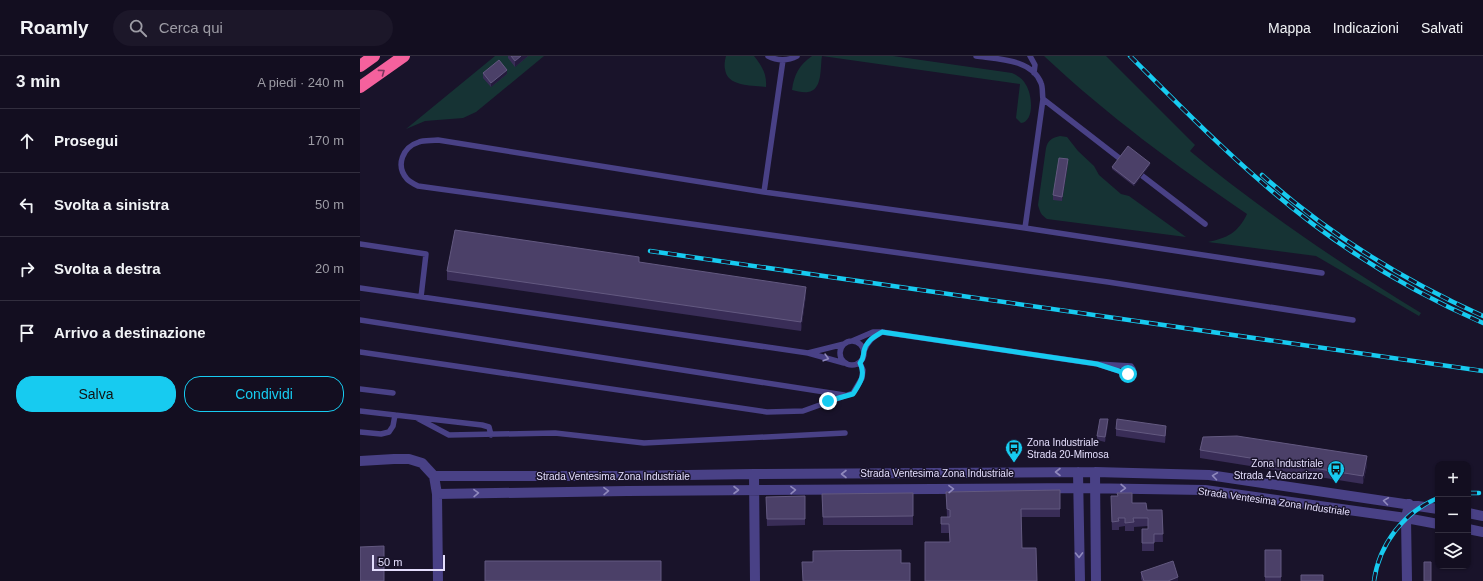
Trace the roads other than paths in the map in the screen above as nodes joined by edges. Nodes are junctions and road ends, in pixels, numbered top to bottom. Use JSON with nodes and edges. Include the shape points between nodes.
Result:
{"nodes":[{"id":1,"x":374,"y":56,"type":"edge"},
{"id":2,"x":404,"y":56,"type":"edge"},
{"id":3,"x":768,"y":56,"type":"edge"},
{"id":4,"x":798,"y":56,"type":"edge"},
{"id":5,"x":976,"y":56,"type":"edge"},
{"id":6,"x":1030,"y":56,"type":"edge"},
{"id":7,"x":783,"y":60,"type":"junction"},
{"id":8,"x":360,"y":66,"type":"edge"},
{"id":9,"x":1034,"y":73,"type":"junction"},
{"id":10,"x":360,"y":87,"type":"edge"},
{"id":11,"x":1043,"y":99,"type":"junction"},
{"id":12,"x":764,"y":192,"type":"junction"},
{"id":13,"x":1205,"y":224,"type":"dead end"},
{"id":14,"x":1025,"y":228,"type":"junction"},
{"id":15,"x":360,"y":244,"type":"edge"},
{"id":16,"x":1322,"y":273,"type":"dead end"},
{"id":17,"x":360,"y":288,"type":"edge"},
{"id":18,"x":421,"y":297,"type":"junction"},
{"id":19,"x":360,"y":320,"type":"edge"},
{"id":20,"x":1353,"y":320,"type":"dead end"},
{"id":21,"x":882,"y":332,"type":"junction"},
{"id":22,"x":852,"y":341,"type":"junction"},
{"id":23,"x":844,"y":344,"type":"junction"},
{"id":24,"x":864,"y":351,"type":"junction"},
{"id":25,"x":360,"y":352,"type":"edge"},
{"id":26,"x":808,"y":353,"type":"junction"},
{"id":27,"x":844,"y":363,"type":"junction"},
{"id":28,"x":860,"y":363,"type":"junction"},
{"id":29,"x":1097,"y":364,"type":"junction"},
{"id":30,"x":360,"y":389,"type":"edge"},
{"id":31,"x":393,"y":393,"type":"dead end"},
{"id":32,"x":846,"y":395,"type":"junction"},
{"id":33,"x":360,"y":411,"type":"edge"},
{"id":34,"x":395,"y":415,"type":"junction"},
{"id":35,"x":417,"y":418,"type":"junction"},
{"id":36,"x":360,"y":432,"type":"edge"},
{"id":37,"x":845,"y":433,"type":"dead end"},
{"id":38,"x":491,"y":435,"type":"junction"},
{"id":39,"x":360,"y":461,"type":"edge"},
{"id":40,"x":1078,"y":472,"type":"junction"},
{"id":41,"x":1095,"y":472,"type":"junction"},
{"id":42,"x":933,"y":473,"type":"junction"},
{"id":43,"x":1004,"y":473,"type":"junction"},
{"id":44,"x":754,"y":474,"type":"junction"},
{"id":45,"x":434,"y":476,"type":"junction"},
{"id":46,"x":1289,"y":487,"type":"junction"},
{"id":47,"x":1004,"y":488,"type":"junction"},
{"id":48,"x":1078,"y":488,"type":"junction"},
{"id":49,"x":1095,"y":488,"type":"junction"},
{"id":50,"x":933,"y":489,"type":"junction"},
{"id":51,"x":754,"y":490,"type":"junction"},
{"id":52,"x":437,"y":494,"type":"junction"},
{"id":53,"x":1288,"y":502,"type":"junction"},
{"id":54,"x":1409,"y":504,"type":"junction"},
{"id":55,"x":1435,"y":508,"type":"edge"},
{"id":56,"x":1471,"y":514,"type":"edge"},
{"id":57,"x":1483,"y":516,"type":"edge"},
{"id":58,"x":1406,"y":518,"type":"junction"},
{"id":59,"x":1435,"y":523,"type":"edge"},
{"id":60,"x":1471,"y":530,"type":"edge"},
{"id":61,"x":1483,"y":532,"type":"edge"},
{"id":62,"x":1079,"y":534,"type":"junction"},
{"id":63,"x":1095,"y":535,"type":"junction"},
{"id":64,"x":438,"y":581,"type":"edge"},
{"id":65,"x":755,"y":581,"type":"edge"},
{"id":66,"x":1080,"y":581,"type":"edge"},
{"id":67,"x":1096,"y":581,"type":"edge"},
{"id":68,"x":1407,"y":581,"type":"edge"}],
"edges":[{"from":1,"to":8,"type":"highway"},
{"from":10,"to":2,"type":"highway","one_way":true},
{"from":3,"to":7,"type":"lane"},
{"from":4,"to":7,"type":"lane"},
{"from":5,"to":9,"type":"lane","via":[[1023,65]]},
{"from":6,"to":9,"type":"lane","via":[[1035,65]]},
{"from":7,"to":12,"type":"lane"},
{"from":9,"to":11,"type":"lane","via":[[1041,83]]},
{"from":11,"to":13,"type":"lane"},
{"from":11,"to":14,"type":"lane"},
{"from":12,"to":14,"type":"lane"},
{"from":12,"to":20,"type":"lane","via":[[438,140],[420,141],[407,148],[402,158],[402,170],[407,179],[418,186],[1116,283]]},
{"from":14,"to":16,"type":"lane"},
{"from":15,"to":18,"type":"lane","via":[[426,254]]},
{"from":17,"to":18,"type":"lane"},
{"from":18,"to":26,"type":"lane"},
{"from":19,"to":32,"type":"lane"},
{"from":21,"to":22,"type":"lane","via":[[874,332]]},
{"from":21,"to":24,"type":"lane","via":[[872,338]]},
{"from":21,"to":29,"type":"lane"},
{"from":22,"to":23,"type":"lane"},
{"from":22,"to":24,"type":"lane","via":[[860,344]]},
{"from":23,"to":26,"type":"lane"},
{"from":23,"to":27,"type":"lane","via":[[840,351]]},
{"from":24,"to":28,"type":"lane"},
{"from":25,"to":32,"type":"lane","via":[[767,412],[803,411]]},
{"from":26,"to":27,"type":"lane","one_way":true},
{"from":27,"to":28,"type":"lane","via":[[852,366]]},
{"from":28,"to":32,"type":"lane","via":[[863,370],[862,378],[853,394]]},
{"from":29,"to":29,"type":"lane","via":[[1128,374],[1133,369],[1125,365]]},
{"from":30,"to":31,"type":"lane"},
{"from":33,"to":34,"type":"lane"},
{"from":34,"to":35,"type":"lane"},
{"from":34,"to":36,"type":"lane","via":[[389,432]]},
{"from":35,"to":38,"type":"lane","via":[[449,435]]},
{"from":35,"to":38,"type":"lane","via":[[482,425],[489,427]]},
{"from":37,"to":38,"type":"lane","via":[[644,443],[555,433]]},
{"from":39,"to":45,"type":"street","via":[[409,459],[422,463]]},
{"from":40,"to":41,"type":"street","name":"Strada Ventesima Zona Industriale"},
{"from":40,"to":43,"type":"street","name":"Strada Ventesima Zona Industriale","one_way":true},
{"from":40,"to":48,"type":"street"},
{"from":46,"to":41,"type":"street","name":"Strada Ventesima Zona Industriale","one_way":true,"via":[[1209,475]]},
{"from":41,"to":49,"type":"street"},
{"from":42,"to":43,"type":"street","name":"Strada Ventesima Zona Industriale"},
{"from":42,"to":44,"type":"street","name":"Strada Ventesima Zona Industriale","one_way":true},
{"from":42,"to":50,"type":"street"},
{"from":43,"to":47,"type":"street"},
{"from":44,"to":45,"type":"street","name":"Strada Ventesima Zona Industriale"},
{"from":44,"to":51,"type":"street"},
{"from":45,"to":52,"type":"street"},
{"from":46,"to":53,"type":"street"},
{"from":54,"to":46,"type":"street","name":"Strada Ventesima Zona Industriale","one_way":true},
{"from":47,"to":48,"type":"street","name":"Strada Ventesima Zona Industriale"},
{"from":50,"to":47,"type":"street","name":"Strada Ventesima Zona Industriale","one_way":true},
{"from":48,"to":49,"type":"street","name":"Strada Ventesima Zona Industriale"},
{"from":48,"to":62,"type":"street"},
{"from":49,"to":53,"type":"street","name":"Strada Ventesima Zona Industriale","one_way":true,"via":[[1205,490]]},
{"from":49,"to":63,"type":"street"},
{"from":51,"to":50,"type":"street","name":"Strada Ventesima Zona Industriale","one_way":true},
{"from":52,"to":51,"type":"street","name":"Strada Ventesima Zona Industriale","one_way":true},
{"from":51,"to":65,"type":"street"},
{"from":52,"to":64,"type":"street"},
{"from":53,"to":58,"type":"street","name":"Strada Ventesima Zona Industriale"},
{"from":54,"to":55,"type":"street","name":"Strada Ventesima Zona Industriale"},
{"from":54,"to":58,"type":"street"},
{"from":56,"to":57,"type":"street"},
{"from":58,"to":59,"type":"street","name":"Strada Ventesima Zona Industriale"},
{"from":58,"to":68,"type":"street"},
{"from":60,"to":61,"type":"street"},
{"from":62,"to":63,"type":"street"},
{"from":62,"to":66,"type":"street","one_way":true},
{"from":63,"to":67,"type":"street"}]}
